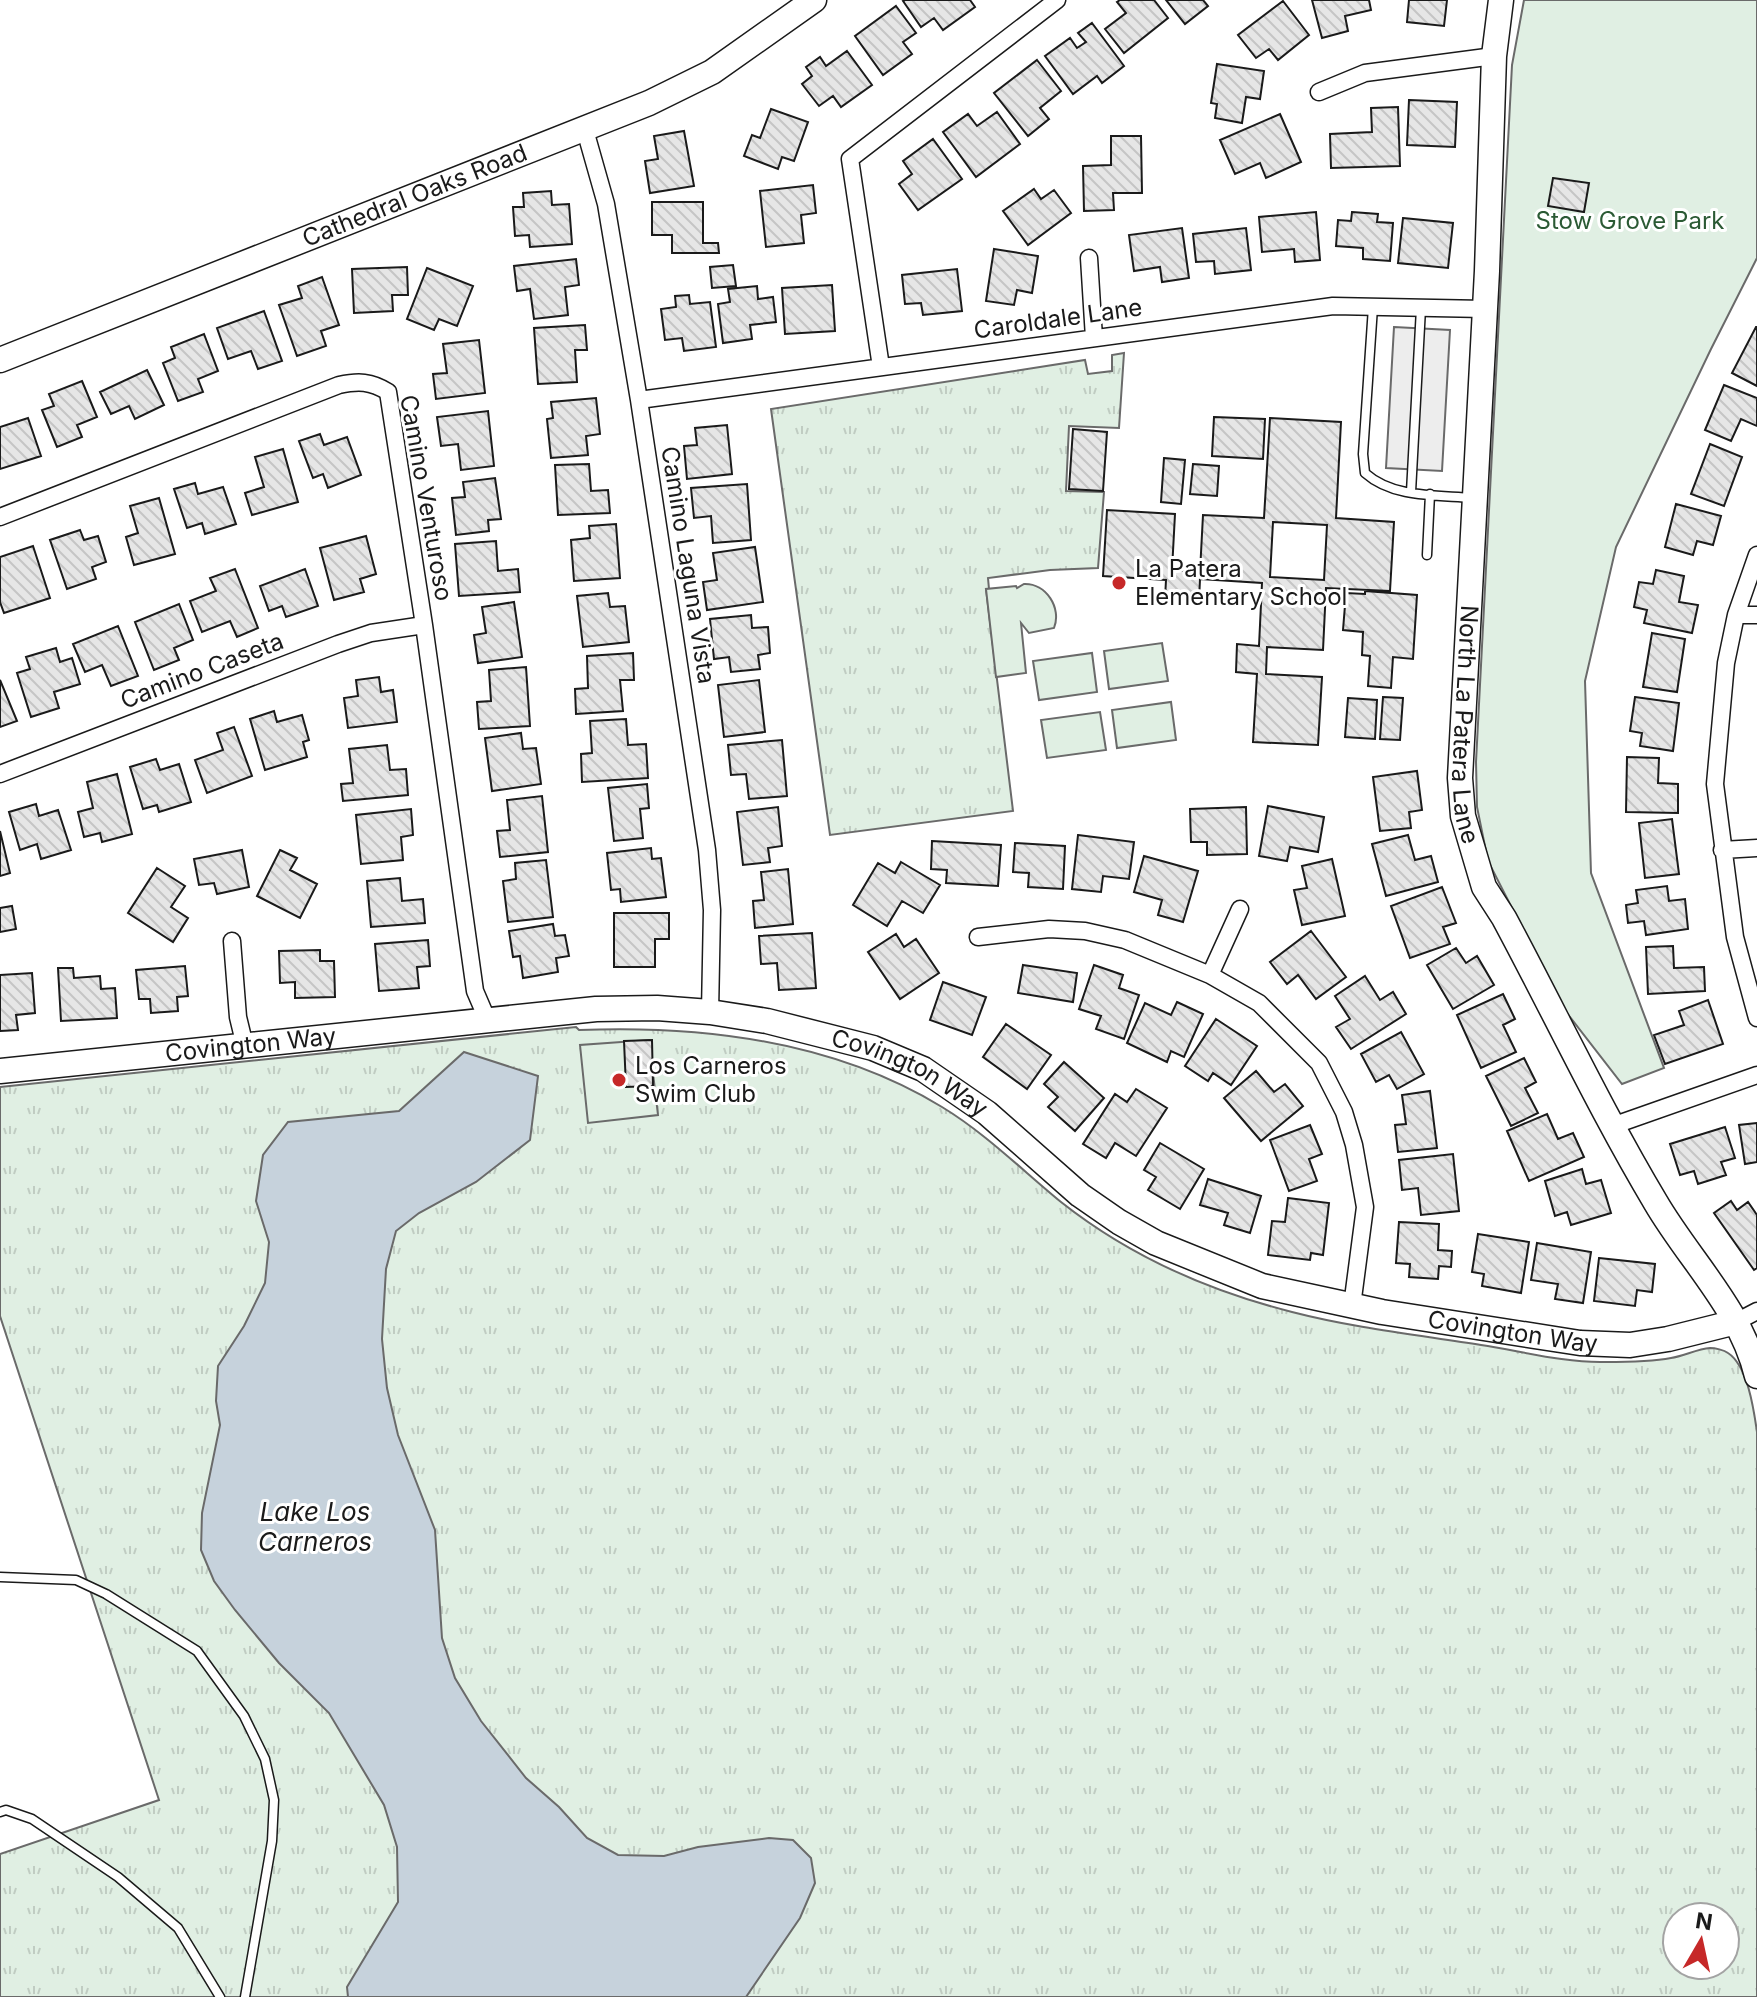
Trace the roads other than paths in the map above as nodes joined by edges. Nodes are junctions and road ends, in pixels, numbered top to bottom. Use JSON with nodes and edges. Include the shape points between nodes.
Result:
{"nodes":[{"id":1,"x":814,"y":0,"type":"edge"},
{"id":2,"x":1057,"y":0,"type":"edge"},
{"id":3,"x":1501,"y":0,"type":"edge"},
{"id":4,"x":1494,"y":56,"type":"junction"},
{"id":5,"x":1319,"y":92,"type":"dead end"},
{"id":6,"x":585,"y":130,"type":"junction"},
{"id":7,"x":1089,"y":258,"type":"dead end"},
{"id":8,"x":1373,"y":307,"type":"junction"},
{"id":9,"x":1421,"y":308,"type":"junction"},
{"id":10,"x":1485,"y":309,"type":"junction"},
{"id":11,"x":1094,"y":338,"type":"junction"},
{"id":12,"x":0,"y":360,"type":"edge"},
{"id":13,"x":881,"y":367,"type":"junction"},
{"id":14,"x":639,"y":400,"type":"junction"},
{"id":15,"x":1411,"y":492,"type":"junction"},
{"id":16,"x":1430,"y":494,"type":"junction"},
{"id":17,"x":1475,"y":498,"type":"junction"},
{"id":18,"x":0,"y":517,"type":"edge"},
{"id":19,"x":1427,"y":555,"type":"dead end"},
{"id":20,"x":1757,"y":555,"type":"edge"},
{"id":21,"x":1736,"y":615,"type":"junction"},
{"id":22,"x":1757,"y":615,"type":"edge"},
{"id":23,"x":424,"y":625,"type":"junction"},
{"id":24,"x":0,"y":774,"type":"edge"},
{"id":25,"x":1757,"y":848,"type":"edge"},
{"id":26,"x":1722,"y":850,"type":"junction"},
{"id":27,"x":1240,"y":909,"type":"dead end"},
{"id":28,"x":978,"y":937,"type":"dead end"},
{"id":29,"x":232,"y":941,"type":"dead end"},
{"id":30,"x":1210,"y":975,"type":"junction"},
{"id":31,"x":710,"y":1012,"type":"junction"},
{"id":32,"x":1757,"y":1018,"type":"edge"},
{"id":33,"x":487,"y":1019,"type":"junction"},
{"id":34,"x":245,"y":1046,"type":"junction"},
{"id":35,"x":0,"y":1071,"type":"edge"},
{"id":36,"x":1757,"y":1075,"type":"edge"},
{"id":37,"x":1612,"y":1126,"type":"junction"},
{"id":38,"x":1352,"y":1306,"type":"junction"},
{"id":39,"x":1747,"y":1316,"type":"edge"},
{"id":40,"x":1757,"y":1376,"type":"edge"},
{"id":41,"x":0,"y":1577,"type":"edge"},
{"id":42,"x":0,"y":1812,"type":"edge"},
{"id":43,"x":220,"y":1997,"type":"edge"},
{"id":44,"x":245,"y":1997,"type":"edge"}],
"edges":[{"from":1,"to":6,"type":"street","name":"Cathedral Oaks Road","via":[[712,72]]},
{"from":2,"to":13,"type":"street","via":[[850,159]]},
{"from":3,"to":4,"type":"street","name":"North La Patera Lane"},
{"from":4,"to":5,"type":"street","via":[[1365,73]]},
{"from":4,"to":10,"type":"street","name":"North La Patera Lane"},
{"from":6,"to":12,"type":"street","name":"Cathedral Oaks Road"},
{"from":6,"to":14,"type":"street","name":"Camino Laguna Vista","via":[[606,204]]},
{"from":7,"to":11,"type":"street"},
{"from":8,"to":9,"type":"street","name":"Caroldale Lane"},
{"from":8,"to":11,"type":"street","name":"Caroldale Lane","via":[[1333,306]]},
{"from":8,"to":15,"type":"lane","via":[[1365,473],[1376,483]]},
{"from":9,"to":10,"type":"street","name":"Caroldale Lane"},
{"from":9,"to":15,"type":"lane"},
{"from":10,"to":17,"type":"street","name":"North La Patera Lane"},
{"from":11,"to":13,"type":"street","name":"Caroldale Lane"},
{"from":13,"to":14,"type":"street","name":"Caroldale Lane"},
{"from":14,"to":31,"type":"street","name":"Camino Laguna Vista","via":[[707,850]]},
{"from":15,"to":16,"type":"lane"},
{"from":16,"to":17,"type":"lane"},
{"from":16,"to":19,"type":"lane"},
{"from":17,"to":37,"type":"street","name":"North La Patera Lane","via":[[1460,778],[1463,816],[1484,887]]},
{"from":18,"to":23,"type":"street","name":"Camino Venturoso","via":[[339,385],[377,376],[388,392]]},
{"from":20,"to":21,"type":"street"},
{"from":21,"to":22,"type":"street"},
{"from":21,"to":26,"type":"street","via":[[1726,663],[1715,784]]},
{"from":23,"to":24,"type":"street","name":"Camino Caseta","via":[[349,640]]},
{"from":23,"to":33,"type":"street","name":"Camino Venturoso","via":[[475,991]]},
{"from":25,"to":26,"type":"street"},
{"from":26,"to":32,"type":"street","via":[[1735,937]]},
{"from":27,"to":30,"type":"street"},
{"from":28,"to":30,"type":"street","via":[[1049,929],[1085,931],[1125,940]]},
{"from":29,"to":34,"type":"street"},
{"from":30,"to":38,"type":"street","via":[[1259,1003],[1319,1063],[1344,1112],[1365,1207]]},
{"from":31,"to":33,"type":"street","name":"Covington Way","via":[[596,1009]]},
{"from":31,"to":38,"type":"street","name":"Covington Way","via":[[873,1048],[923,1069],[987,1113],[1080,1195],[1156,1243],[1262,1286]]},
{"from":33,"to":34,"type":"street","name":"Covington Way"},
{"from":34,"to":35,"type":"street","name":"Covington Way"},
{"from":36,"to":37,"type":"street"},
{"from":37,"to":39,"type":"street","name":"North La Patera Lane","via":[[1658,1207]]},
{"from":38,"to":39,"type":"street","name":"Covington Way","via":[[1580,1343],[1630,1345]]},
{"from":39,"to":40,"type":"street","name":"North La Patera Lane"},
{"from":41,"to":44,"type":"lane","via":[[76,1580],[106,1594],[197,1651],[244,1716],[265,1759],[274,1800]]},
{"from":42,"to":43,"type":"lane","via":[[32,1819],[118,1877],[178,1928]]}]}
